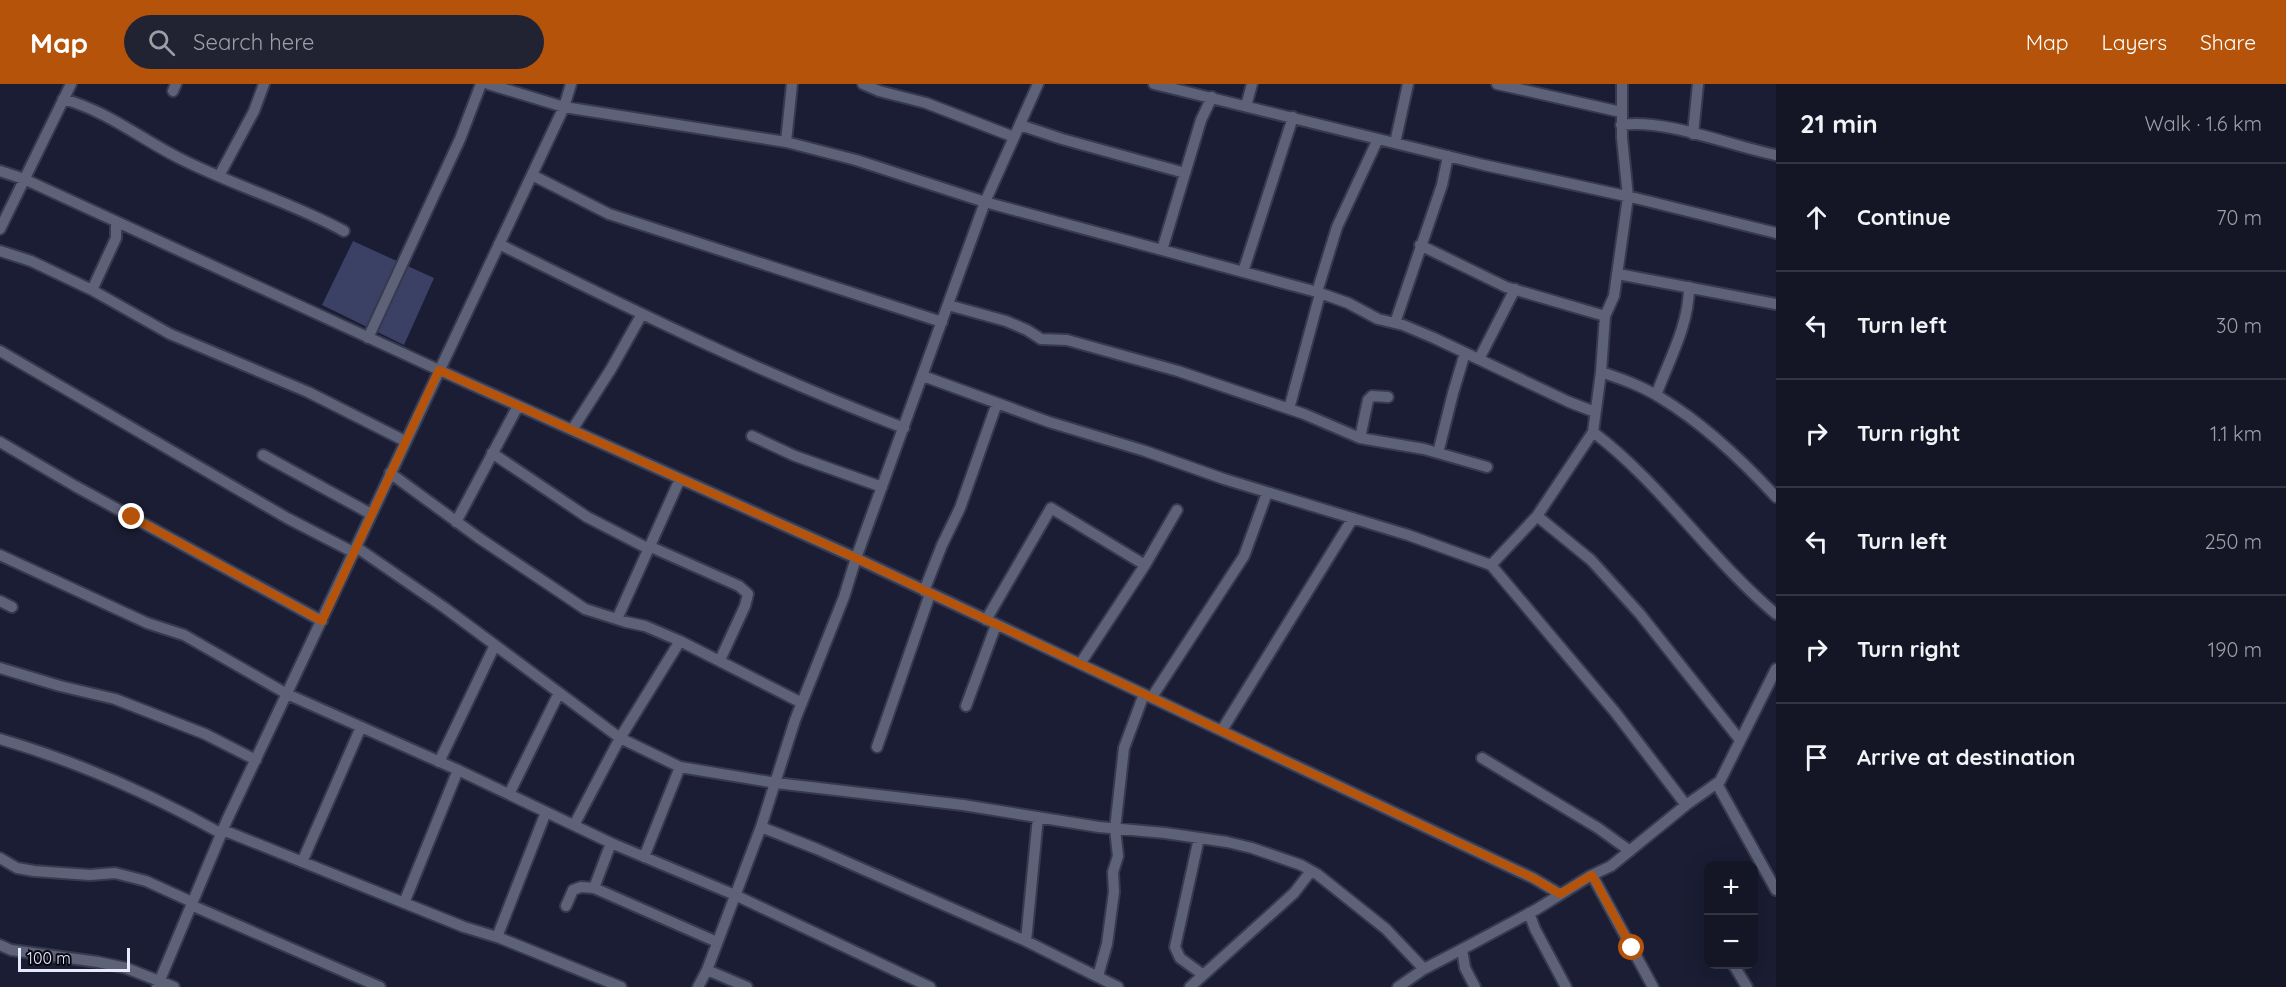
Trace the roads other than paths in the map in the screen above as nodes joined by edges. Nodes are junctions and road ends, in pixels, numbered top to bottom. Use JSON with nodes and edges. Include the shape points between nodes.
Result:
{"nodes":[{"id":1,"x":71,"y":84,"type":"edge"},
{"id":2,"x":264,"y":84,"type":"edge"},
{"id":3,"x":481,"y":84,"type":"edge"},
{"id":4,"x":488,"y":84,"type":"edge"},
{"id":5,"x":571,"y":84,"type":"edge"},
{"id":6,"x":792,"y":84,"type":"edge"},
{"id":7,"x":863,"y":84,"type":"edge"},
{"id":8,"x":1038,"y":84,"type":"edge"},
{"id":9,"x":1154,"y":84,"type":"edge"},
{"id":10,"x":1252,"y":84,"type":"edge"},
{"id":11,"x":1408,"y":84,"type":"edge"},
{"id":12,"x":1497,"y":84,"type":"edge"},
{"id":13,"x":1622,"y":84,"type":"edge"},
{"id":14,"x":1698,"y":84,"type":"edge"},
{"id":15,"x":1212,"y":97,"type":"junction"},
{"id":16,"x":63,"y":99,"type":"junction"},
{"id":17,"x":1245,"y":106,"type":"junction"},
{"id":18,"x":564,"y":107,"type":"junction"},
{"id":19,"x":1621,"y":112,"type":"junction"},
{"id":20,"x":1293,"y":117,"type":"junction"},
{"id":21,"x":1020,"y":125,"type":"junction"},
{"id":22,"x":1621,"y":125,"type":"junction"},
{"id":23,"x":1693,"y":134,"type":"junction"},
{"id":24,"x":1014,"y":137,"type":"junction"},
{"id":25,"x":1377,"y":139,"type":"junction"},
{"id":26,"x":786,"y":142,"type":"junction"},
{"id":27,"x":1395,"y":143,"type":"junction"},
{"id":28,"x":1776,"y":154,"type":"edge"},
{"id":29,"x":1448,"y":156,"type":"junction"},
{"id":30,"x":0,"y":171,"type":"edge"},
{"id":31,"x":1185,"y":173,"type":"junction"},
{"id":32,"x":532,"y":175,"type":"junction"},
{"id":33,"x":219,"y":176,"type":"junction"},
{"id":34,"x":24,"y":179,"type":"junction"},
{"id":35,"x":1628,"y":197,"type":"junction"},
{"id":36,"x":985,"y":202,"type":"junction"},
{"id":37,"x":116,"y":222,"type":"junction"},
{"id":38,"x":0,"y":229,"type":"edge"},
{"id":39,"x":344,"y":231,"type":"dead end"},
{"id":40,"x":1776,"y":233,"type":"edge"},
{"id":41,"x":500,"y":244,"type":"junction"},
{"id":42,"x":1420,"y":245,"type":"junction"},
{"id":43,"x":1162,"y":250,"type":"junction"},
{"id":44,"x":0,"y":251,"type":"edge"},
{"id":45,"x":1243,"y":272,"type":"junction"},
{"id":46,"x":1618,"y":274,"type":"junction"},
{"id":47,"x":1689,"y":287,"type":"junction"},
{"id":48,"x":1515,"y":289,"type":"junction"},
{"id":49,"x":92,"y":290,"type":"junction"},
{"id":50,"x":1318,"y":293,"type":"junction"},
{"id":51,"x":1776,"y":304,"type":"edge"},
{"id":52,"x":948,"y":305,"type":"junction"},
{"id":53,"x":642,"y":314,"type":"junction"},
{"id":54,"x":1605,"y":316,"type":"junction"},
{"id":55,"x":942,"y":322,"type":"junction"},
{"id":56,"x":1395,"y":323,"type":"junction"},
{"id":57,"x":368,"y":338,"type":"junction"},
{"id":58,"x":0,"y":351,"type":"edge"},
{"id":59,"x":1466,"y":353,"type":"junction"},
{"id":60,"x":1479,"y":359,"type":"junction"},
{"id":61,"x":439,"y":370,"type":"junction"},
{"id":62,"x":1601,"y":372,"type":"junction"},
{"id":63,"x":923,"y":376,"type":"junction"},
{"id":64,"x":1656,"y":395,"type":"junction"},
{"id":65,"x":1388,"y":397,"type":"dead end"},
{"id":66,"x":997,"y":403,"type":"junction"},
{"id":67,"x":518,"y":406,"type":"junction"},
{"id":68,"x":1289,"y":409,"type":"junction"},
{"id":69,"x":1595,"y":412,"type":"junction"},
{"id":70,"x":904,"y":428,"type":"junction"},
{"id":71,"x":572,"y":430,"type":"junction"},
{"id":72,"x":1593,"y":432,"type":"junction"},
{"id":73,"x":752,"y":436,"type":"dead end"},
{"id":74,"x":1360,"y":438,"type":"junction"},
{"id":75,"x":405,"y":441,"type":"junction"},
{"id":76,"x":0,"y":442,"type":"edge"},
{"id":77,"x":492,"y":453,"type":"junction"},
{"id":78,"x":1438,"y":453,"type":"junction"},
{"id":79,"x":263,"y":455,"type":"dead end"},
{"id":80,"x":1487,"y":467,"type":"dead end"},
{"id":81,"x":390,"y":473,"type":"junction"},
{"id":82,"x":680,"y":479,"type":"junction"},
{"id":83,"x":882,"y":487,"type":"junction"},
{"id":84,"x":1267,"y":492,"type":"junction"},
{"id":85,"x":1776,"y":497,"type":"edge"},
{"id":86,"x":1177,"y":510,"type":"dead end"},
{"id":87,"x":371,"y":514,"type":"junction"},
{"id":88,"x":1537,"y":516,"type":"junction"},
{"id":89,"x":1353,"y":518,"type":"junction"},
{"id":90,"x":456,"y":522,"type":"junction"},
{"id":91,"x":650,"y":548,"type":"junction"},
{"id":92,"x":355,"y":550,"type":"junction"},
{"id":93,"x":0,"y":555,"type":"edge"},
{"id":94,"x":856,"y":558,"type":"junction"},
{"id":95,"x":1145,"y":565,"type":"junction"},
{"id":96,"x":1491,"y":565,"type":"junction"},
{"id":97,"x":927,"y":592,"type":"junction"},
{"id":98,"x":0,"y":601,"type":"edge"},
{"id":99,"x":12,"y":607,"type":"dead end"},
{"id":100,"x":1776,"y":614,"type":"edge"},
{"id":101,"x":617,"y":619,"type":"junction"},
{"id":102,"x":986,"y":620,"type":"junction"},
{"id":103,"x":322,"y":621,"type":"junction"},
{"id":104,"x":996,"y":625,"type":"junction"},
{"id":105,"x":680,"y":640,"type":"junction"},
{"id":106,"x":495,"y":645,"type":"junction"},
{"id":107,"x":720,"y":660,"type":"junction"},
{"id":108,"x":1080,"y":664,"type":"junction"},
{"id":109,"x":0,"y":668,"type":"edge"},
{"id":110,"x":1776,"y":669,"type":"edge"},
{"id":111,"x":559,"y":693,"type":"junction"},
{"id":112,"x":287,"y":694,"type":"junction"},
{"id":113,"x":1148,"y":696,"type":"junction"},
{"id":114,"x":802,"y":703,"type":"junction"},
{"id":115,"x":966,"y":706,"type":"dead end"},
{"id":116,"x":362,"y":728,"type":"junction"},
{"id":117,"x":1222,"y":730,"type":"junction"},
{"id":118,"x":620,"y":738,"type":"junction"},
{"id":119,"x":0,"y":740,"type":"edge"},
{"id":120,"x":1740,"y":741,"type":"junction"},
{"id":121,"x":877,"y":747,"type":"dead end"},
{"id":122,"x":1482,"y":758,"type":"dead end"},
{"id":123,"x":256,"y":760,"type":"junction"},
{"id":124,"x":439,"y":762,"type":"junction"},
{"id":125,"x":680,"y":766,"type":"junction"},
{"id":126,"x":458,"y":770,"type":"junction"},
{"id":127,"x":776,"y":783,"type":"junction"},
{"id":128,"x":1717,"y":784,"type":"junction"},
{"id":129,"x":509,"y":794,"type":"junction"},
{"id":130,"x":1686,"y":805,"type":"junction"},
{"id":131,"x":546,"y":812,"type":"junction"},
{"id":132,"x":1038,"y":817,"type":"junction"},
{"id":133,"x":574,"y":825,"type":"junction"},
{"id":134,"x":761,"y":827,"type":"junction"},
{"id":135,"x":1115,"y":829,"type":"junction"},
{"id":136,"x":222,"y":832,"type":"junction"},
{"id":137,"x":1199,"y":838,"type":"junction"},
{"id":138,"x":612,"y":843,"type":"junction"},
{"id":139,"x":1630,"y":850,"type":"junction"},
{"id":140,"x":644,"y":856,"type":"junction"},
{"id":141,"x":0,"y":858,"type":"edge"},
{"id":142,"x":302,"y":862,"type":"junction"},
{"id":143,"x":1311,"y":871,"type":"junction"},
{"id":144,"x":1592,"y":875,"type":"junction"},
{"id":145,"x":594,"y":888,"type":"junction"},
{"id":146,"x":1776,"y":890,"type":"edge"},
{"id":147,"x":1560,"y":894,"type":"junction"},
{"id":148,"x":735,"y":895,"type":"junction"},
{"id":149,"x":404,"y":903,"type":"junction"},
{"id":150,"x":192,"y":904,"type":"junction"},
{"id":151,"x":566,"y":906,"type":"dead end"},
{"id":152,"x":1529,"y":913,"type":"junction"},
{"id":153,"x":497,"y":937,"type":"junction"},
{"id":154,"x":1026,"y":941,"type":"junction"},
{"id":155,"x":717,"y":942,"type":"junction"},
{"id":156,"x":0,"y":945,"type":"edge"},
{"id":157,"x":1462,"y":949,"type":"junction"},
{"id":158,"x":1424,"y":969,"type":"junction"},
{"id":159,"x":1736,"y":969,"type":"edge"},
{"id":160,"x":707,"y":970,"type":"junction"},
{"id":161,"x":1202,"y":974,"type":"junction"},
{"id":162,"x":1098,"y":976,"type":"junction"},
{"id":163,"x":158,"y":984,"type":"edge"},
{"id":164,"x":174,"y":987,"type":"edge"},
{"id":165,"x":380,"y":987,"type":"edge"},
{"id":166,"x":621,"y":987,"type":"edge"},
{"id":167,"x":698,"y":987,"type":"edge"},
{"id":168,"x":747,"y":987,"type":"edge"},
{"id":169,"x":929,"y":987,"type":"edge"},
{"id":170,"x":1118,"y":987,"type":"edge"},
{"id":171,"x":1190,"y":987,"type":"edge"},
{"id":172,"x":1398,"y":987,"type":"edge"},
{"id":173,"x":1474,"y":987,"type":"edge"},
{"id":174,"x":1566,"y":987,"type":"edge"},
{"id":175,"x":1653,"y":987,"type":"edge"},
{"id":176,"x":1747,"y":987,"type":"edge"}],
"edges":[{"from":1,"to":16,"type":"street"},
{"from":2,"to":33,"type":"street"},
{"from":3,"to":57,"type":"street","via":[[460,139]]},
{"from":4,"to":18,"type":"street"},
{"from":5,"to":18,"type":"street"},
{"from":6,"to":26,"type":"street"},
{"from":7,"to":24,"type":"street","via":[[936,106]]},
{"from":8,"to":21,"type":"street"},
{"from":9,"to":15,"type":"street"},
{"from":10,"to":17,"type":"street"},
{"from":11,"to":27,"type":"street"},
{"from":12,"to":19,"type":"street"},
{"from":13,"to":19,"type":"street"},
{"from":14,"to":23,"type":"street"},
{"from":15,"to":17,"type":"street"},
{"from":15,"to":31,"type":"street"},
{"from":16,"to":33,"type":"street","via":[[113,118],[177,157]]},
{"from":16,"to":34,"type":"street"},
{"from":17,"to":20,"type":"street"},
{"from":18,"to":26,"type":"street"},
{"from":18,"to":32,"type":"street"},
{"from":19,"to":22,"type":"street"},
{"from":20,"to":25,"type":"street"},
{"from":20,"to":45,"type":"street"},
{"from":21,"to":24,"type":"street"},
{"from":21,"to":31,"type":"street"},
{"from":22,"to":23,"type":"street","via":[[1645,123]]},
{"from":22,"to":35,"type":"street"},
{"from":23,"to":28,"type":"street"},
{"from":24,"to":36,"type":"street"},
{"from":25,"to":27,"type":"street"},
{"from":25,"to":50,"type":"street","via":[[1337,227]]},
{"from":26,"to":36,"type":"street"},
{"from":27,"to":29,"type":"street"},
{"from":29,"to":35,"type":"street"},
{"from":29,"to":42,"type":"street"},
{"from":30,"to":34,"type":"street"},
{"from":31,"to":43,"type":"street"},
{"from":32,"to":41,"type":"street"},
{"from":32,"to":55,"type":"street","via":[[609,213]]},
{"from":33,"to":39,"type":"street"},
{"from":34,"to":37,"type":"street"},
{"from":34,"to":38,"type":"street"},
{"from":35,"to":40,"type":"street"},
{"from":35,"to":46,"type":"street"},
{"from":36,"to":43,"type":"street"},
{"from":36,"to":52,"type":"street"},
{"from":37,"to":49,"type":"street","via":[[116,238]]},
{"from":37,"to":57,"type":"street"},
{"from":41,"to":53,"type":"street"},
{"from":41,"to":61,"type":"street"},
{"from":42,"to":48,"type":"street"},
{"from":42,"to":56,"type":"street"},
{"from":43,"to":45,"type":"street"},
{"from":44,"to":49,"type":"street","via":[[32,261]]},
{"from":45,"to":50,"type":"street"},
{"from":46,"to":47,"type":"street"},
{"from":46,"to":54,"type":"street"},
{"from":47,"to":51,"type":"street"},
{"from":47,"to":64,"type":"street","via":[[1685,319]]},
{"from":48,"to":54,"type":"street"},
{"from":48,"to":60,"type":"street"},
{"from":49,"to":75,"type":"street","via":[[170,334],[308,392]]},
{"from":50,"to":56,"type":"street"},
{"from":50,"to":68,"type":"street"},
{"from":52,"to":55,"type":"street"},
{"from":52,"to":68,"type":"street","via":[[1006,321],[1041,339],[1067,339]]},
{"from":53,"to":70,"type":"street","via":[[800,387]]},
{"from":53,"to":71,"type":"street"},
{"from":54,"to":62,"type":"street"},
{"from":55,"to":63,"type":"street"},
{"from":56,"to":59,"type":"street"},
{"from":57,"to":61,"type":"street"},
{"from":58,"to":92,"type":"street","via":[[287,518]]},
{"from":59,"to":60,"type":"street"},
{"from":59,"to":78,"type":"street"},
{"from":60,"to":69,"type":"street"},
{"from":61,"to":67,"type":"street"},
{"from":61,"to":75,"type":"street"},
{"from":62,"to":64,"type":"street"},
{"from":62,"to":69,"type":"street"},
{"from":63,"to":66,"type":"street"},
{"from":63,"to":70,"type":"street"},
{"from":64,"to":85,"type":"street","via":[[1722,443]]},
{"from":65,"to":74,"type":"street","via":[[1372,396],[1368,400]]},
{"from":66,"to":84,"type":"street"},
{"from":66,"to":97,"type":"street"},
{"from":67,"to":71,"type":"street"},
{"from":67,"to":77,"type":"street"},
{"from":68,"to":74,"type":"street"},
{"from":69,"to":72,"type":"street"},
{"from":70,"to":83,"type":"street"},
{"from":71,"to":82,"type":"street"},
{"from":72,"to":88,"type":"street"},
{"from":72,"to":100,"type":"street","via":[[1671,505]]},
{"from":73,"to":83,"type":"street"},
{"from":74,"to":78,"type":"street"},
{"from":75,"to":81,"type":"street"},
{"from":76,"to":103,"type":"street"},
{"from":77,"to":90,"type":"street"},
{"from":77,"to":91,"type":"street","via":[[587,517]]},
{"from":78,"to":80,"type":"street"},
{"from":79,"to":87,"type":"street"},
{"from":81,"to":87,"type":"street"},
{"from":81,"to":90,"type":"street"},
{"from":82,"to":91,"type":"street"},
{"from":82,"to":94,"type":"street"},
{"from":83,"to":94,"type":"street"},
{"from":84,"to":89,"type":"street"},
{"from":84,"to":113,"type":"street","via":[[1244,556]]},
{"from":86,"to":95,"type":"street"},
{"from":87,"to":92,"type":"street"},
{"from":88,"to":96,"type":"street"},
{"from":88,"to":120,"type":"street","via":[[1598,568],[1640,614]]},
{"from":89,"to":96,"type":"street"},
{"from":89,"to":117,"type":"street"},
{"from":90,"to":101,"type":"street","via":[[585,609]]},
{"from":91,"to":101,"type":"street"},
{"from":91,"to":107,"type":"street","via":[[739,586],[748,594]]},
{"from":92,"to":103,"type":"street"},
{"from":92,"to":106,"type":"street"},
{"from":93,"to":112,"type":"street","via":[[147,623],[184,635]]},
{"from":94,"to":97,"type":"street"},
{"from":94,"to":114,"type":"street"},
{"from":95,"to":102,"type":"street","via":[[1051,508]]},
{"from":95,"to":108,"type":"street"},
{"from":96,"to":130,"type":"street","via":[[1616,712]]},
{"from":97,"to":102,"type":"street"},
{"from":97,"to":121,"type":"street"},
{"from":98,"to":99,"type":"street"},
{"from":101,"to":105,"type":"street"},
{"from":102,"to":104,"type":"street"},
{"from":103,"to":112,"type":"street"},
{"from":104,"to":108,"type":"street"},
{"from":104,"to":115,"type":"street"},
{"from":105,"to":107,"type":"street"},
{"from":105,"to":118,"type":"street"},
{"from":106,"to":111,"type":"street"},
{"from":106,"to":124,"type":"street"},
{"from":107,"to":114,"type":"street"},
{"from":108,"to":113,"type":"street"},
{"from":109,"to":123,"type":"street","via":[[115,699],[205,734]]},
{"from":110,"to":120,"type":"street"},
{"from":111,"to":118,"type":"street"},
{"from":111,"to":129,"type":"street"},
{"from":112,"to":116,"type":"street"},
{"from":112,"to":123,"type":"street"},
{"from":113,"to":117,"type":"street"},
{"from":113,"to":135,"type":"street","via":[[1124,748]]},
{"from":114,"to":127,"type":"street"},
{"from":116,"to":124,"type":"street"},
{"from":116,"to":142,"type":"street"},
{"from":117,"to":147,"type":"street"},
{"from":118,"to":125,"type":"street"},
{"from":118,"to":133,"type":"street"},
{"from":119,"to":136,"type":"street","via":[[144,792]]},
{"from":120,"to":128,"type":"street"},
{"from":122,"to":139,"type":"street"},
{"from":123,"to":136,"type":"street"},
{"from":124,"to":126,"type":"street"},
{"from":125,"to":127,"type":"street"},
{"from":125,"to":140,"type":"street"},
{"from":126,"to":129,"type":"street"},
{"from":126,"to":149,"type":"street"},
{"from":127,"to":132,"type":"street"},
{"from":127,"to":134,"type":"street"},
{"from":128,"to":130,"type":"street"},
{"from":128,"to":146,"type":"street"},
{"from":129,"to":131,"type":"street"},
{"from":130,"to":139,"type":"street"},
{"from":131,"to":133,"type":"street"},
{"from":131,"to":153,"type":"street"},
{"from":132,"to":135,"type":"street"},
{"from":132,"to":154,"type":"street"},
{"from":133,"to":138,"type":"street"},
{"from":134,"to":148,"type":"street"},
{"from":134,"to":154,"type":"street"},
{"from":135,"to":137,"type":"street"},
{"from":135,"to":162,"type":"street","via":[[1118,856],[1113,872],[1114,892]]},
{"from":136,"to":142,"type":"street"},
{"from":136,"to":150,"type":"street"},
{"from":137,"to":143,"type":"street","via":[[1252,848]]},
{"from":137,"to":161,"type":"street","via":[[1175,947],[1180,958]]},
{"from":138,"to":140,"type":"street"},
{"from":138,"to":145,"type":"street"},
{"from":139,"to":144,"type":"street"},
{"from":140,"to":148,"type":"street"},
{"from":141,"to":150,"type":"street","via":[[17,868],[34,871],[115,873],[146,881]]},
{"from":142,"to":149,"type":"street"},
{"from":143,"to":158,"type":"street","via":[[1386,929]]},
{"from":143,"to":161,"type":"street","via":[[1294,893]]},
{"from":144,"to":147,"type":"street"},
{"from":144,"to":175,"type":"street"},
{"from":145,"to":151,"type":"street","via":[[573,890]]},
{"from":145,"to":155,"type":"street"},
{"from":147,"to":152,"type":"street"},
{"from":148,"to":155,"type":"street"},
{"from":148,"to":169,"type":"street"},
{"from":149,"to":153,"type":"street"},
{"from":150,"to":163,"type":"street"},
{"from":150,"to":165,"type":"street"},
{"from":152,"to":157,"type":"street"},
{"from":152,"to":174,"type":"street"},
{"from":153,"to":166,"type":"street"},
{"from":154,"to":162,"type":"street"},
{"from":155,"to":160,"type":"street"},
{"from":156,"to":163,"type":"street","via":[[126,968]]},
{"from":157,"to":158,"type":"street"},
{"from":157,"to":173,"type":"street"},
{"from":158,"to":172,"type":"street"},
{"from":159,"to":176,"type":"street"},
{"from":160,"to":167,"type":"street"},
{"from":160,"to":168,"type":"street"},
{"from":161,"to":171,"type":"street"},
{"from":162,"to":170,"type":"street"},
{"from":163,"to":164,"type":"street"}]}
